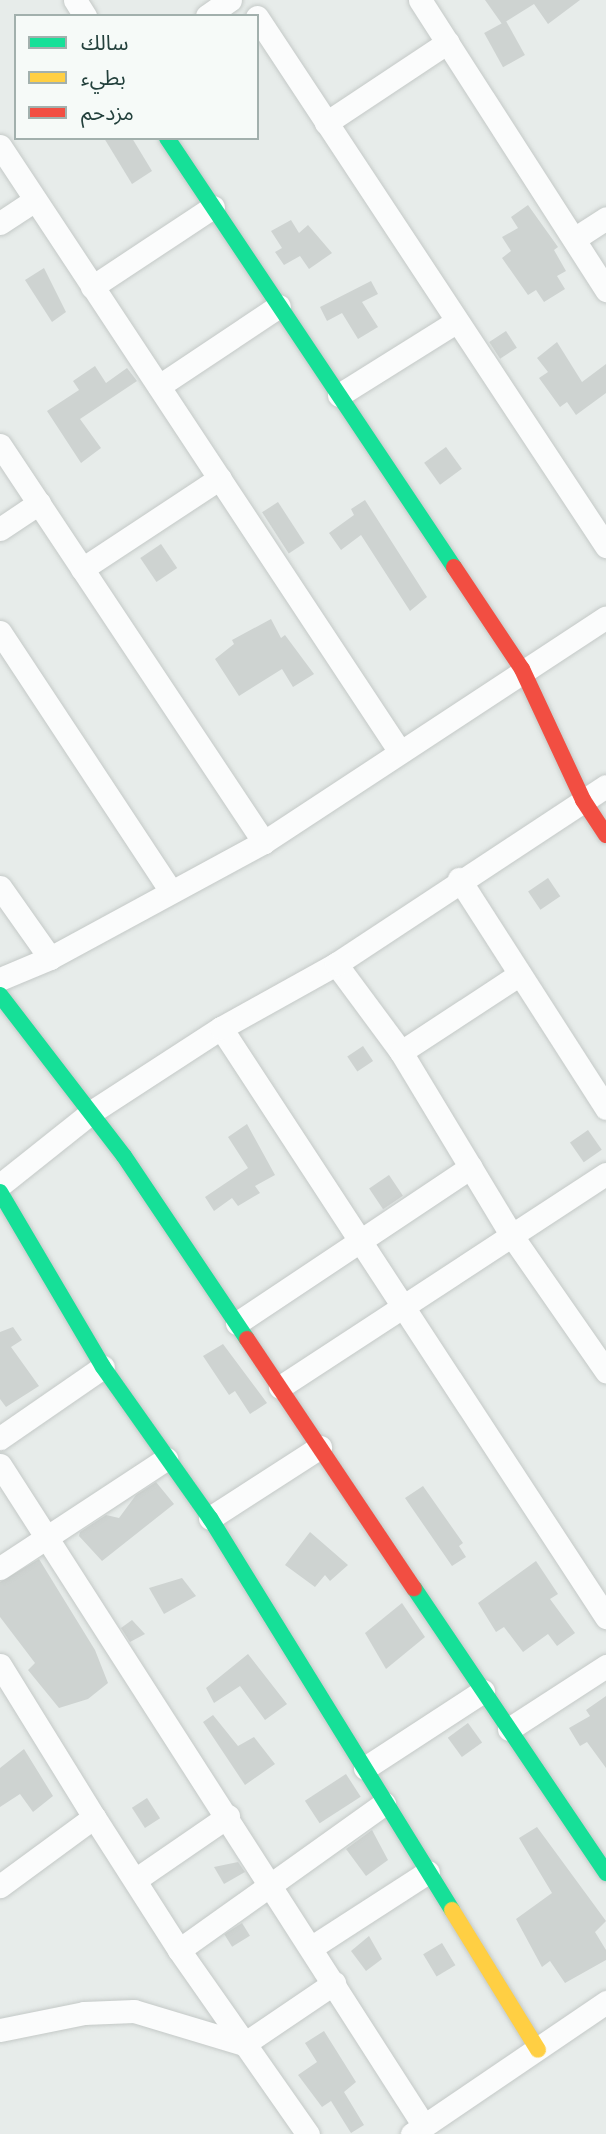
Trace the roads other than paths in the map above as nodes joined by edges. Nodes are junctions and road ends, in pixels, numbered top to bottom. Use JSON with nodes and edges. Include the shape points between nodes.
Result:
{"nodes":[{"id":1,"x":230,"y":0,"type":"edge"},
{"id":2,"x":420,"y":0,"type":"edge"},
{"id":3,"x":210,"y":14,"type":"edge"},
{"id":4,"x":259,"y":19,"type":"edge"},
{"id":5,"x":448,"y":42,"type":"junction"},
{"id":6,"x":326,"y":122,"type":"junction"},
{"id":7,"x":168,"y":140,"type":"edge"},
{"id":8,"x":0,"y":146,"type":"edge"},
{"id":9,"x":36,"y":200,"type":"junction"},
{"id":10,"x":213,"y":207,"type":"junction"},
{"id":11,"x":606,"y":218,"type":"edge"},
{"id":12,"x":0,"y":223,"type":"edge"},
{"id":13,"x":574,"y":239,"type":"junction"},
{"id":14,"x":92,"y":287,"type":"junction"},
{"id":15,"x":606,"y":290,"type":"edge"},
{"id":16,"x":279,"y":306,"type":"junction"},
{"id":17,"x":456,"y":322,"type":"junction"},
{"id":18,"x":159,"y":386,"type":"junction"},
{"id":19,"x":339,"y":395,"type":"junction"},
{"id":20,"x":0,"y":445,"type":"edge"},
{"id":21,"x":220,"y":478,"type":"junction"},
{"id":22,"x":39,"y":503,"type":"junction"},
{"id":23,"x":0,"y":529,"type":"edge"},
{"id":24,"x":606,"y":546,"type":"edge"},
{"id":25,"x":82,"y":569,"type":"junction"},
{"id":26,"x":606,"y":617,"type":"edge"},
{"id":27,"x":0,"y":632,"type":"edge"},
{"id":28,"x":522,"y":669,"type":"junction"},
{"id":29,"x":400,"y":752,"type":"junction"},
{"id":30,"x":606,"y":786,"type":"edge"},
{"id":31,"x":583,"y":800,"type":"junction"},
{"id":32,"x":606,"y":835,"type":"edge"},
{"id":33,"x":264,"y":842,"type":"junction"},
{"id":34,"x":459,"y":880,"type":"junction"},
{"id":35,"x":0,"y":887,"type":"edge"},
{"id":36,"x":170,"y":890,"type":"junction"},
{"id":37,"x":50,"y":958,"type":"junction"},
{"id":38,"x":336,"y":964,"type":"junction"},
{"id":39,"x":520,"y":974,"type":"junction"},
{"id":40,"x":0,"y":979,"type":"edge"},
{"id":41,"x":0,"y":995,"type":"edge"},
{"id":42,"x":221,"y":1028,"type":"junction"},
{"id":43,"x":401,"y":1052,"type":"junction"},
{"id":44,"x":606,"y":1108,"type":"edge"},
{"id":45,"x":93,"y":1111,"type":"junction"},
{"id":46,"x":471,"y":1167,"type":"junction"},
{"id":47,"x":606,"y":1174,"type":"edge"},
{"id":48,"x":0,"y":1185,"type":"edge"},
{"id":49,"x":0,"y":1192,"type":"edge"},
{"id":50,"x":512,"y":1236,"type":"junction"},
{"id":51,"x":359,"y":1241,"type":"junction"},
{"id":52,"x":402,"y":1307,"type":"junction"},
{"id":53,"x":237,"y":1322,"type":"junction"},
{"id":54,"x":604,"y":1363,"type":"edge"},
{"id":55,"x":103,"y":1367,"type":"junction"},
{"id":56,"x":280,"y":1387,"type":"junction"},
{"id":57,"x":0,"y":1438,"type":"edge"},
{"id":58,"x":320,"y":1447,"type":"junction"},
{"id":59,"x":166,"y":1459,"type":"junction"},
{"id":60,"x":1,"y":1468,"type":"edge"},
{"id":61,"x":210,"y":1518,"type":"junction"},
{"id":62,"x":48,"y":1537,"type":"junction"},
{"id":63,"x":0,"y":1568,"type":"edge"},
{"id":64,"x":606,"y":1617,"type":"edge"},
{"id":65,"x":0,"y":1665,"type":"edge"},
{"id":66,"x":606,"y":1666,"type":"edge"},
{"id":67,"x":484,"y":1691,"type":"junction"},
{"id":68,"x":509,"y":1729,"type":"junction"},
{"id":69,"x":365,"y":1768,"type":"junction"},
{"id":70,"x":384,"y":1804,"type":"junction"},
{"id":71,"x":228,"y":1816,"type":"junction"},
{"id":72,"x":94,"y":1817,"type":"junction"},
{"id":73,"x":428,"y":1872,"type":"junction"},
{"id":74,"x":606,"y":1873,"type":"edge"},
{"id":75,"x":135,"y":1880,"type":"junction"},
{"id":76,"x":272,"y":1884,"type":"junction"},
{"id":77,"x":0,"y":1886,"type":"edge"},
{"id":78,"x":312,"y":1947,"type":"junction"},
{"id":79,"x":178,"y":1950,"type":"junction"},
{"id":80,"x":334,"y":1983,"type":"junction"},
{"id":81,"x":606,"y":2003,"type":"edge"},
{"id":82,"x":0,"y":2030,"type":"edge"},
{"id":83,"x":244,"y":2044,"type":"junction"},
{"id":84,"x":538,"y":2050,"type":"junction"},
{"id":85,"x":418,"y":2130,"type":"edge"},
{"id":86,"x":308,"y":2134,"type":"edge"}],
"edges":[{"from":1,"to":3,"type":"street"},
{"from":2,"to":5,"type":"street"},
{"from":4,"to":6,"type":"street"},
{"from":5,"to":6,"type":"street"},
{"from":5,"to":13,"type":"street"},
{"from":6,"to":17,"type":"street"},
{"from":7,"to":10,"type":"street"},
{"from":8,"to":9,"type":"street"},
{"from":9,"to":12,"type":"street"},
{"from":9,"to":14,"type":"street"},
{"from":10,"to":14,"type":"street"},
{"from":10,"to":16,"type":"street"},
{"from":11,"to":13,"type":"street"},
{"from":13,"to":15,"type":"street"},
{"from":14,"to":18,"type":"street"},
{"from":16,"to":18,"type":"street"},
{"from":16,"to":19,"type":"street"},
{"from":17,"to":19,"type":"street"},
{"from":17,"to":24,"type":"street"},
{"from":18,"to":21,"type":"street"},
{"from":19,"to":28,"type":"street"},
{"from":20,"to":22,"type":"street"},
{"from":21,"to":25,"type":"street"},
{"from":21,"to":29,"type":"street"},
{"from":22,"to":23,"type":"street"},
{"from":22,"to":25,"type":"street"},
{"from":25,"to":33,"type":"street"},
{"from":26,"to":28,"type":"street"},
{"from":27,"to":36,"type":"street"},
{"from":28,"to":29,"type":"street"},
{"from":28,"to":31,"type":"street"},
{"from":29,"to":33,"type":"street"},
{"from":30,"to":31,"type":"street"},
{"from":31,"to":32,"type":"street"},
{"from":31,"to":34,"type":"street"},
{"from":33,"to":36,"type":"street"},
{"from":34,"to":38,"type":"street"},
{"from":34,"to":39,"type":"street"},
{"from":35,"to":37,"type":"street"},
{"from":36,"to":37,"type":"street"},
{"from":37,"to":40,"type":"street"},
{"from":38,"to":42,"type":"street"},
{"from":38,"to":43,"type":"street"},
{"from":39,"to":43,"type":"street"},
{"from":39,"to":44,"type":"street"},
{"from":41,"to":45,"type":"street"},
{"from":42,"to":45,"type":"street"},
{"from":42,"to":51,"type":"street"},
{"from":43,"to":46,"type":"street"},
{"from":45,"to":48,"type":"street"},
{"from":45,"to":53,"type":"street"},
{"from":46,"to":50,"type":"street"},
{"from":46,"to":51,"type":"street"},
{"from":47,"to":50,"type":"street"},
{"from":49,"to":55,"type":"street"},
{"from":50,"to":52,"type":"street"},
{"from":50,"to":54,"type":"street"},
{"from":51,"to":52,"type":"street"},
{"from":51,"to":53,"type":"street"},
{"from":52,"to":56,"type":"street"},
{"from":52,"to":64,"type":"street"},
{"from":53,"to":56,"type":"street"},
{"from":55,"to":57,"type":"street"},
{"from":55,"to":59,"type":"street"},
{"from":56,"to":58,"type":"street"},
{"from":58,"to":61,"type":"street"},
{"from":58,"to":67,"type":"street"},
{"from":59,"to":61,"type":"street"},
{"from":59,"to":62,"type":"street"},
{"from":60,"to":62,"type":"street"},
{"from":61,"to":69,"type":"street"},
{"from":62,"to":63,"type":"street"},
{"from":62,"to":71,"type":"street"},
{"from":65,"to":72,"type":"street"},
{"from":66,"to":68,"type":"street"},
{"from":67,"to":68,"type":"street"},
{"from":67,"to":69,"type":"street"},
{"from":68,"to":74,"type":"street"},
{"from":69,"to":70,"type":"street"},
{"from":70,"to":73,"type":"street"},
{"from":70,"to":76,"type":"street"},
{"from":71,"to":75,"type":"street"},
{"from":71,"to":76,"type":"street"},
{"from":72,"to":75,"type":"street"},
{"from":72,"to":77,"type":"street"},
{"from":73,"to":78,"type":"street"},
{"from":73,"to":84,"type":"street"},
{"from":75,"to":79,"type":"street"},
{"from":76,"to":78,"type":"street"},
{"from":76,"to":79,"type":"street"},
{"from":78,"to":80,"type":"street"},
{"from":79,"to":83,"type":"street"},
{"from":80,"to":83,"type":"street"},
{"from":80,"to":85,"type":"street"},
{"from":81,"to":84,"type":"street"},
{"from":82,"to":83,"type":"street","via":[[84,2013],[134,2011]]},
{"from":83,"to":86,"type":"street"},
{"from":84,"to":85,"type":"street"}]}
